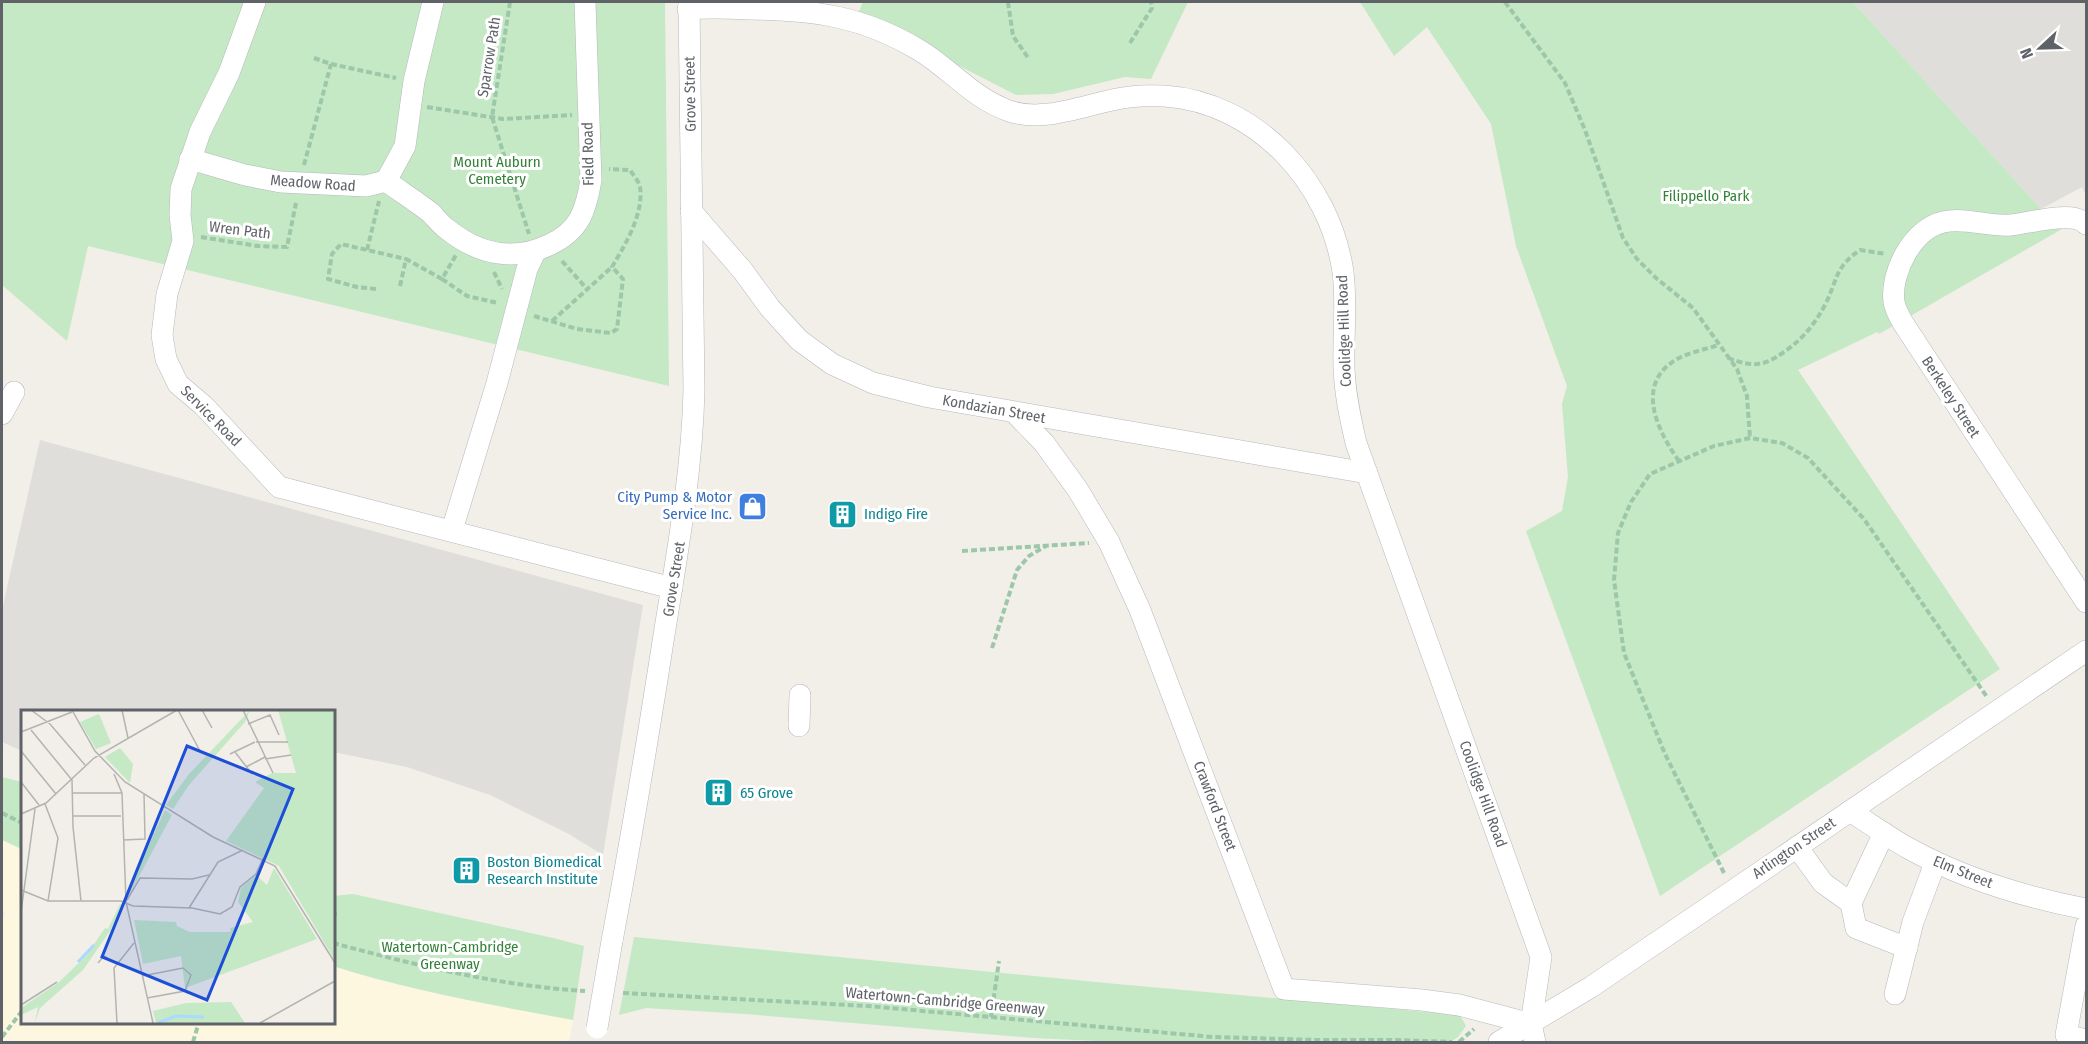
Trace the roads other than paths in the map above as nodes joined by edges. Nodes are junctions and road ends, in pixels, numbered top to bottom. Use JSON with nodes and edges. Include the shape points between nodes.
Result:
{"nodes":[{"id":1,"x":255,"y":2,"type":"edge"},
{"id":2,"x":433,"y":2,"type":"edge"},
{"id":3,"x":585,"y":2,"type":"edge"},
{"id":4,"x":689,"y":5,"type":"edge"},
{"id":5,"x":190,"y":159,"type":"junction"},
{"id":6,"x":386,"y":181,"type":"junction"},
{"id":7,"x":691,"y":211,"type":"junction"},
{"id":8,"x":2086,"y":224,"type":"edge"},
{"id":9,"x":542,"y":249,"type":"junction"},
{"id":10,"x":14,"y":392,"type":"dead end"},
{"id":11,"x":1015,"y":413,"type":"junction"},
{"id":12,"x":2,"y":414,"type":"edge"},
{"id":13,"x":1367,"y":474,"type":"junction"},
{"id":14,"x":453,"y":530,"type":"junction"},
{"id":15,"x":672,"y":588,"type":"junction"},
{"id":16,"x":2086,"y":602,"type":"edge"},
{"id":17,"x":2086,"y":651,"type":"edge"},
{"id":18,"x":800,"y":695,"type":"dead end"},
{"id":19,"x":799,"y":726,"type":"dead end"},
{"id":20,"x":1850,"y":811,"type":"junction"},
{"id":21,"x":1884,"y":832,"type":"junction"},
{"id":22,"x":1797,"y":847,"type":"junction"},
{"id":23,"x":1934,"y":861,"type":"junction"},
{"id":24,"x":1851,"y":903,"type":"junction"},
{"id":25,"x":2086,"y":909,"type":"edge"},
{"id":26,"x":2086,"y":926,"type":"edge"},
{"id":27,"x":1907,"y":948,"type":"junction"},
{"id":28,"x":1895,"y":994,"type":"dead end"},
{"id":29,"x":1533,"y":1033,"type":"edge"},
{"id":30,"x":595,"y":1035,"type":"edge"},
{"id":31,"x":2086,"y":1040,"type":"edge"},
{"id":32,"x":1499,"y":1042,"type":"edge"}],
"edges":[{"from":1,"to":5,"type":"street"},
{"from":2,"to":6,"type":"street","via":[[414,81],[405,146]]},
{"from":3,"to":9,"type":"street","name":"Field Road","via":[[591,180],[586,207],[575,226]]},
{"from":4,"to":7,"type":"street","name":"Grove Street"},
{"from":4,"to":13,"type":"street","name":"Coolidge Hill Road","via":[[817,12],[845,18],[921,51],[987,102],[1012,112],[1035,115],[1113,99],[1165,96],[1214,107],[1258,131],[1301,174],[1333,231],[1344,276],[1346,396]]},
{"from":5,"to":6,"type":"street","name":"Meadow Road","via":[[297,193]]},
{"from":5,"to":14,"type":"street","name":"Service Road","via":[[181,189],[183,241],[167,294],[162,335],[166,359],[178,384],[204,406],[279,487]]},
{"from":6,"to":9,"type":"street","via":[[464,242],[498,255]]},
{"from":7,"to":11,"type":"street","name":"Kondazian Street","via":[[799,340],[832,364],[873,383]]},
{"from":7,"to":15,"type":"street","name":"Grove Street","via":[[693,431]]},
{"from":8,"to":16,"type":"street","name":"Berkeley Street","via":[[2073,217],[2010,225],[1941,222],[1918,235],[1909,247],[1894,290],[1894,302],[1903,323]]},
{"from":9,"to":14,"type":"street","via":[[527,269]]},
{"from":10,"to":12,"type":"street"},
{"from":11,"to":13,"type":"street","name":"Kondazian Street"},
{"from":11,"to":29,"type":"street","name":"Crawford Street","via":[[1044,442],[1109,543],[1140,610],[1284,989],[1460,1005]]},
{"from":13,"to":29,"type":"street","name":"Coolidge Hill Road","via":[[1541,957]]},
{"from":14,"to":15,"type":"street","name":"Service Road"},
{"from":15,"to":30,"type":"street","name":"Grove Street","bridge":true},
{"from":17,"to":20,"type":"street","name":"Arlington Street"},
{"from":18,"to":19,"type":"street"},
{"from":20,"to":21,"type":"street","name":"Elm Street"},
{"from":20,"to":22,"type":"street","name":"Arlington Street"},
{"from":21,"to":23,"type":"street","name":"Elm Street"},
{"from":21,"to":24,"type":"street"},
{"from":22,"to":24,"type":"street","via":[[1823,882]]},
{"from":22,"to":29,"type":"street","name":"Arlington Street","via":[[1591,987]]},
{"from":23,"to":25,"type":"street","name":"Elm Street","via":[[2043,901]]},
{"from":23,"to":27,"type":"street"},
{"from":24,"to":27,"type":"street","via":[[1856,928]]},
{"from":26,"to":31,"type":"street","via":[[2066,1035]]},
{"from":27,"to":28,"type":"street"},
{"from":29,"to":32,"type":"street","name":"Arlington Street"}]}
